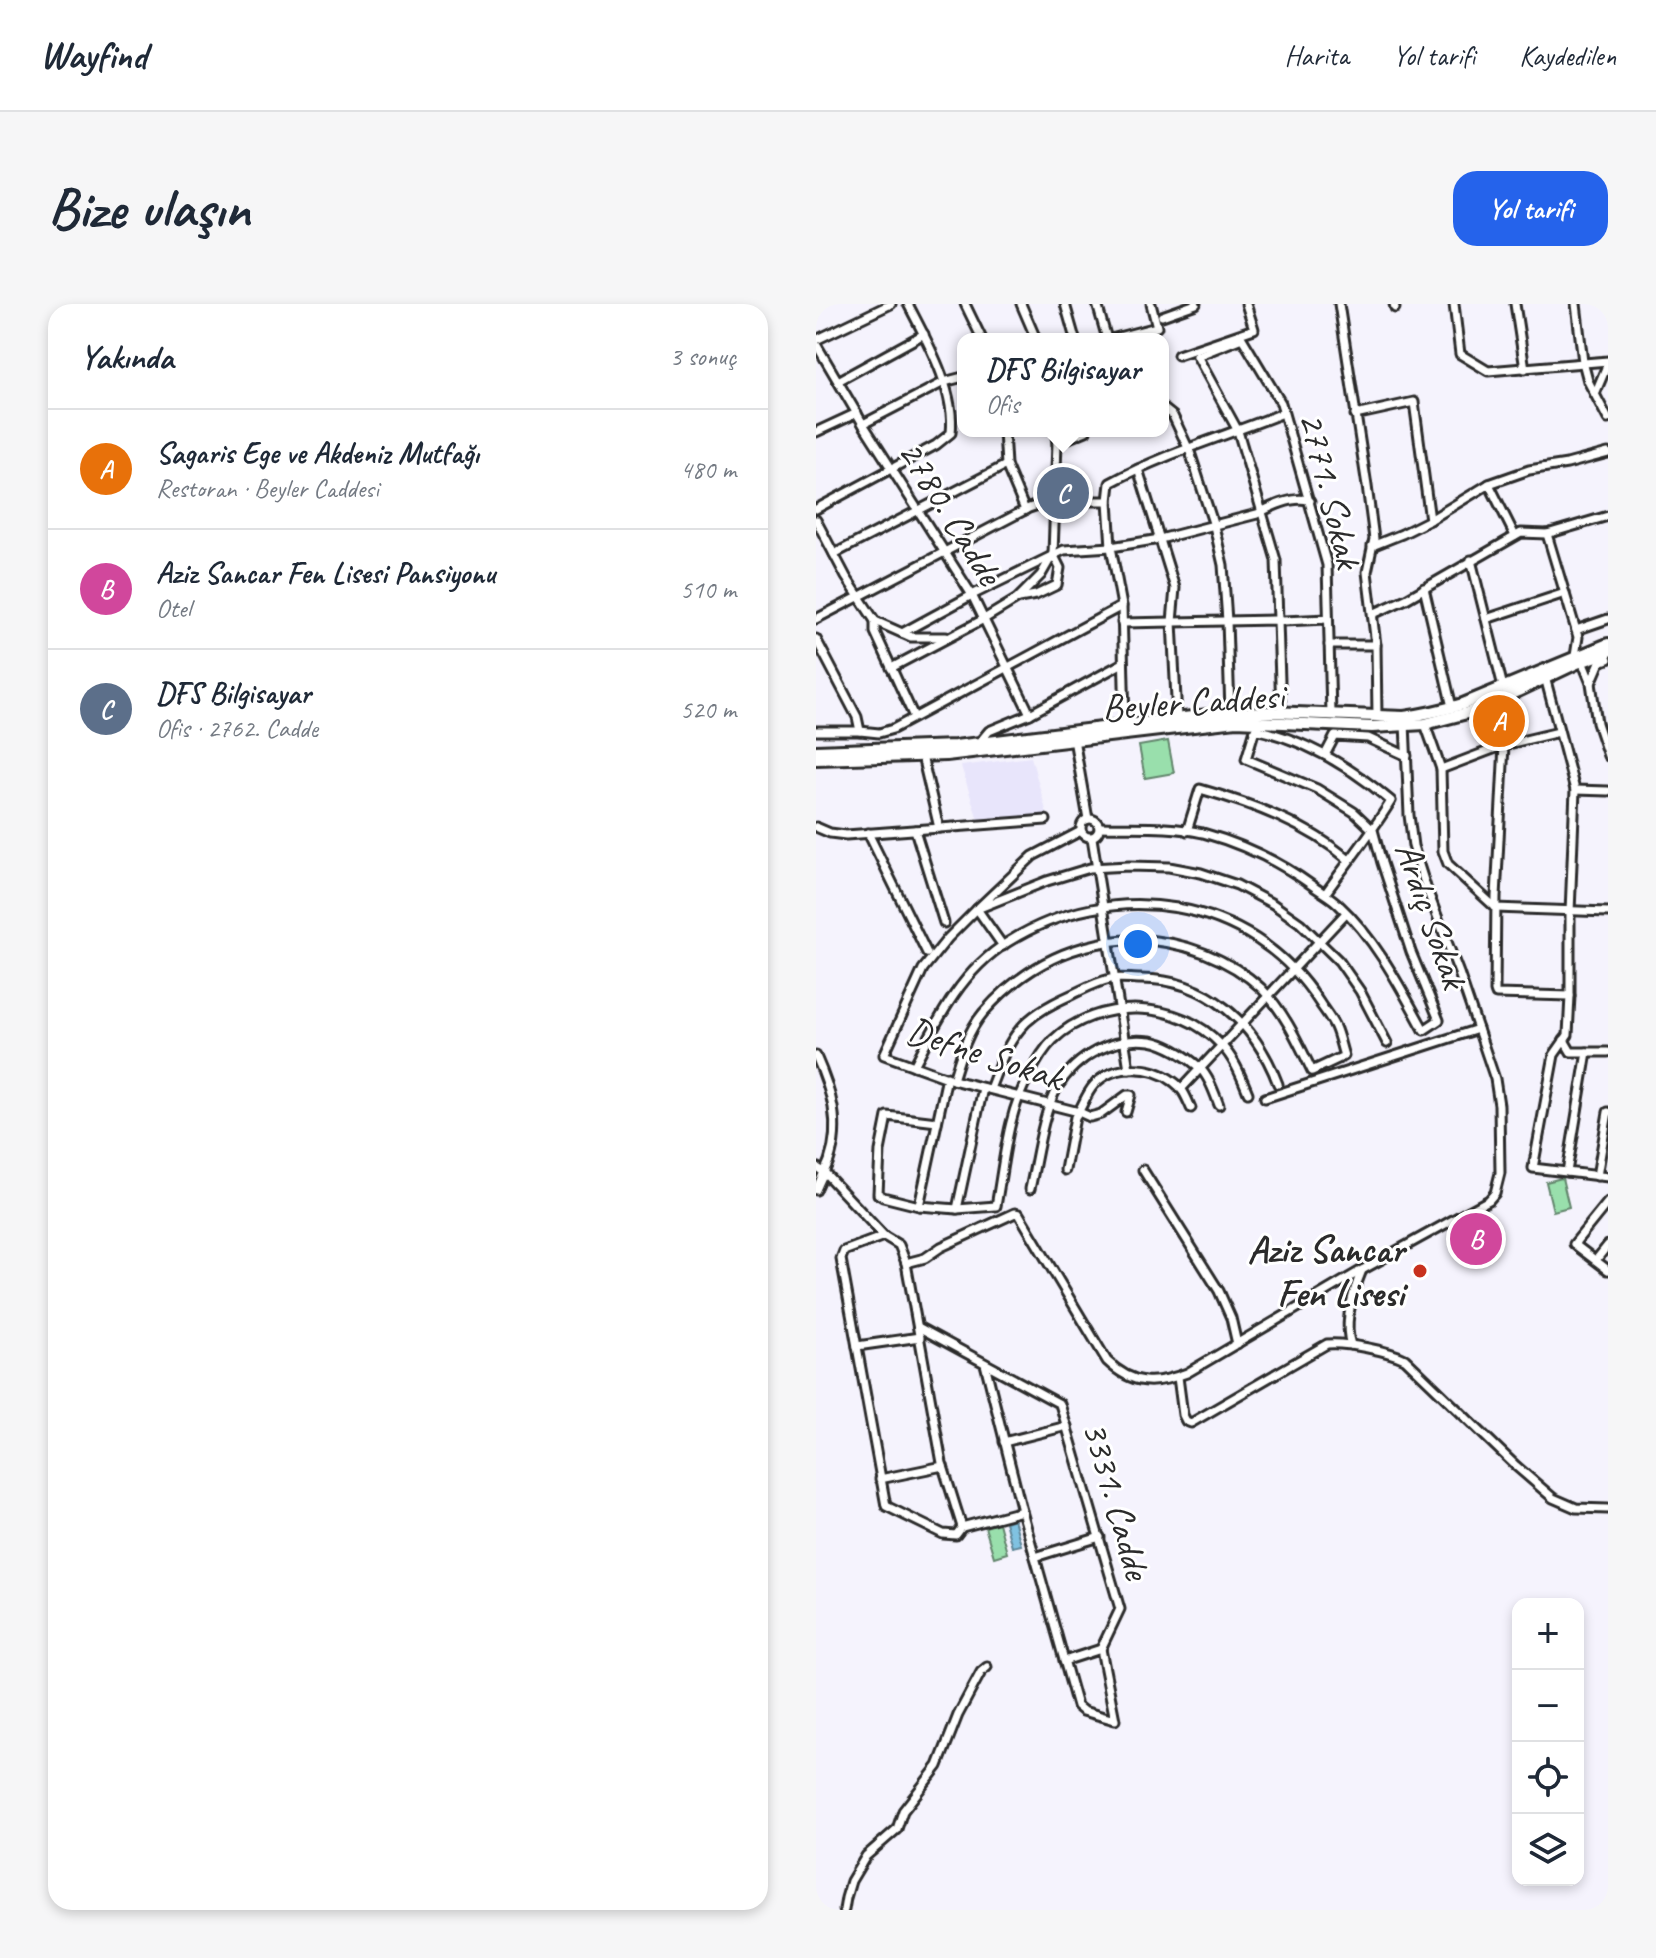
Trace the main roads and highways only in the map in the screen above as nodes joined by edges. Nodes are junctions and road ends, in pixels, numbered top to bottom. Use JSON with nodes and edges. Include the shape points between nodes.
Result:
{"nodes":[{"id":1,"x":1608,"y":644,"type":"edge"},
{"id":2,"x":1608,"y":652,"type":"edge"},
{"id":3,"x":1581,"y":658,"type":"junction"},
{"id":4,"x":1544,"y":674,"type":"junction"},
{"id":5,"x":1405,"y":722,"type":"junction"},
{"id":6,"x":1125,"y":729,"type":"junction"},
{"id":7,"x":1073,"y":735,"type":"junction"},
{"id":8,"x":816,"y":751,"type":"edge"},
{"id":9,"x":816,"y":759,"type":"edge"}],
"edges":[{"from":1,"to":3,"type":"main road","name":"Beyler Caddesi"},
{"from":2,"to":3,"type":"main road","name":"Beyler Caddesi"},
{"from":3,"to":4,"type":"main road","name":"Beyler Caddesi"},
{"from":4,"to":5,"type":"main road","name":"Beyler Caddesi"},
{"from":4,"to":5,"type":"main road","name":"Beyler Caddesi","via":[[1467,713],[1425,724]]},
{"from":5,"to":6,"type":"main road","name":"Beyler Caddesi","via":[[1372,727],[1236,721]]},
{"from":5,"to":6,"type":"main road","name":"Beyler Caddesi","via":[[1377,716],[1230,712]]},
{"from":6,"to":7,"type":"main road","name":"Beyler Caddesi"},
{"from":7,"to":8,"type":"main road","name":"Beyler Caddesi"},
{"from":7,"to":9,"type":"main road","name":"Beyler Caddesi","via":[[946,755]]}]}
